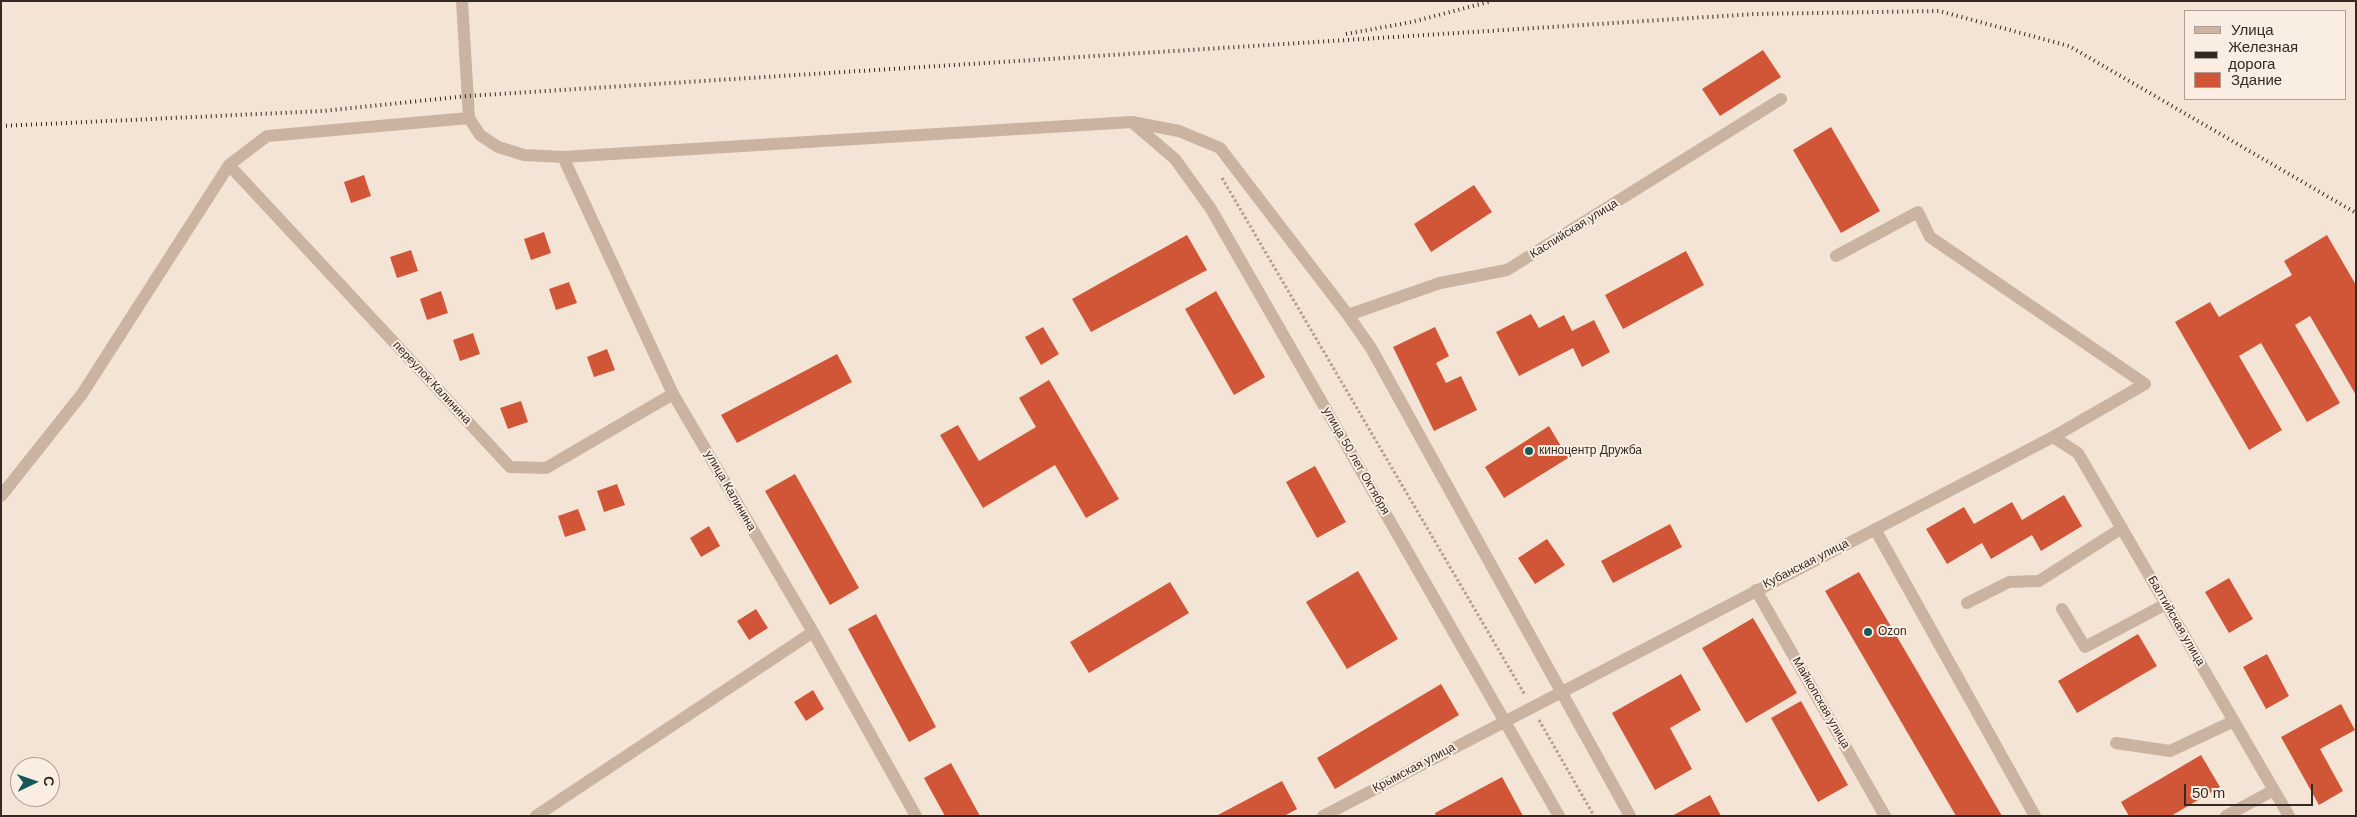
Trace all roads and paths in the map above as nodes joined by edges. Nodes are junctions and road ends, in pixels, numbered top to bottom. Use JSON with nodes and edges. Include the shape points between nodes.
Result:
{"nodes":[{"id":1,"x":462,"y":1,"type":"edge"},
{"id":2,"x":1781,"y":99,"type":"dead end"},
{"id":3,"x":469,"y":118,"type":"junction"},
{"id":4,"x":1132,"y":122,"type":"junction"},
{"id":5,"x":562,"y":157,"type":"junction"},
{"id":6,"x":229,"y":165,"type":"junction"},
{"id":7,"x":1220,"y":173,"type":"dead end"},
{"id":8,"x":1836,"y":256,"type":"dead end"},
{"id":9,"x":1348,"y":315,"type":"junction"},
{"id":10,"x":673,"y":394,"type":"junction"},
{"id":11,"x":2053,"y":437,"type":"junction"},
{"id":12,"x":1,"y":496,"type":"edge"},
{"id":13,"x":2122,"y":528,"type":"junction"},
{"id":14,"x":1875,"y":529,"type":"junction"},
{"id":15,"x":1756,"y":590,"type":"junction"},
{"id":16,"x":1967,"y":603,"type":"dead end"},
{"id":17,"x":2166,"y":604,"type":"junction"},
{"id":18,"x":2062,"y":609,"type":"dead end"},
{"id":19,"x":812,"y":632,"type":"junction"},
{"id":20,"x":1560,"y":691,"type":"junction"},
{"id":21,"x":1532,"y":706,"type":"junction"},
{"id":22,"x":1506,"y":720,"type":"junction"},
{"id":23,"x":2234,"y":721,"type":"junction"},
{"id":24,"x":2116,"y":744,"type":"dead end"},
{"id":25,"x":2274,"y":790,"type":"junction"},
{"id":26,"x":536,"y":816,"type":"edge"},
{"id":27,"x":916,"y":816,"type":"edge"},
{"id":28,"x":1323,"y":816,"type":"edge"},
{"id":29,"x":1559,"y":816,"type":"edge"},
{"id":30,"x":1594,"y":816,"type":"edge"},
{"id":31,"x":1630,"y":816,"type":"edge"},
{"id":32,"x":1886,"y":816,"type":"edge"},
{"id":33,"x":2035,"y":816,"type":"edge"},
{"id":34,"x":2226,"y":816,"type":"edge"},
{"id":35,"x":2289,"y":816,"type":"edge"}],
"edges":[{"from":1,"to":3,"type":"street"},
{"from":2,"to":9,"type":"street","name":"Каспийская улица","via":[[1507,270],[1440,283]]},
{"from":3,"to":5,"type":"street","via":[[480,135],[498,147],[524,155]]},
{"from":3,"to":6,"type":"street","via":[[267,136]]},
{"from":4,"to":5,"type":"street"},
{"from":4,"to":9,"type":"street","via":[[1179,131],[1220,148]]},
{"from":4,"to":22,"type":"street","name":"улица 50 лет Октября","via":[[1175,159],[1211,209]]},
{"from":5,"to":10,"type":"street","name":"улица Калинина"},
{"from":6,"to":10,"type":"street","name":"переулок Калинина","via":[[510,467],[546,468]]},
{"from":6,"to":12,"type":"street","via":[[82,394]]},
{"from":7,"to":21,"type":"path"},
{"from":8,"to":11,"type":"street","name":"Кубанская улица","via":[[1918,212],[1930,237],[2145,384]]},
{"from":9,"to":20,"type":"street","via":[[1371,348]]},
{"from":10,"to":19,"type":"street","name":"улица Калинина"},
{"from":11,"to":13,"type":"street","name":"Балтийская улица","via":[[2078,453]]},
{"from":11,"to":14,"type":"street","name":"Кубанская улица"},
{"from":13,"to":16,"type":"street","via":[[2039,581],[2009,582]]},
{"from":13,"to":17,"type":"street","name":"Балтийская улица"},
{"from":14,"to":15,"type":"street","name":"Кубанская улица"},
{"from":14,"to":33,"type":"street"},
{"from":15,"to":20,"type":"street","name":"Кубанская улица"},
{"from":15,"to":32,"type":"street","name":"Майкопская улица"},
{"from":17,"to":18,"type":"street","via":[[2085,647]]},
{"from":17,"to":23,"type":"street","name":"Балтийская улица"},
{"from":19,"to":26,"type":"street"},
{"from":19,"to":27,"type":"street","name":"улица Калинина"},
{"from":20,"to":21,"type":"street","name":"Кубанская улица"},
{"from":20,"to":31,"type":"street"},
{"from":21,"to":22,"type":"street","name":"Крымская улица"},
{"from":21,"to":30,"type":"path"},
{"from":22,"to":28,"type":"street","name":"Крымская улица"},
{"from":22,"to":29,"type":"street","name":"улица 50 лет Октября"},
{"from":23,"to":24,"type":"street","via":[[2170,751]]},
{"from":23,"to":25,"type":"street","name":"Балтийская улица"},
{"from":25,"to":34,"type":"street"},
{"from":25,"to":35,"type":"street","name":"Балтийская улица"}]}
